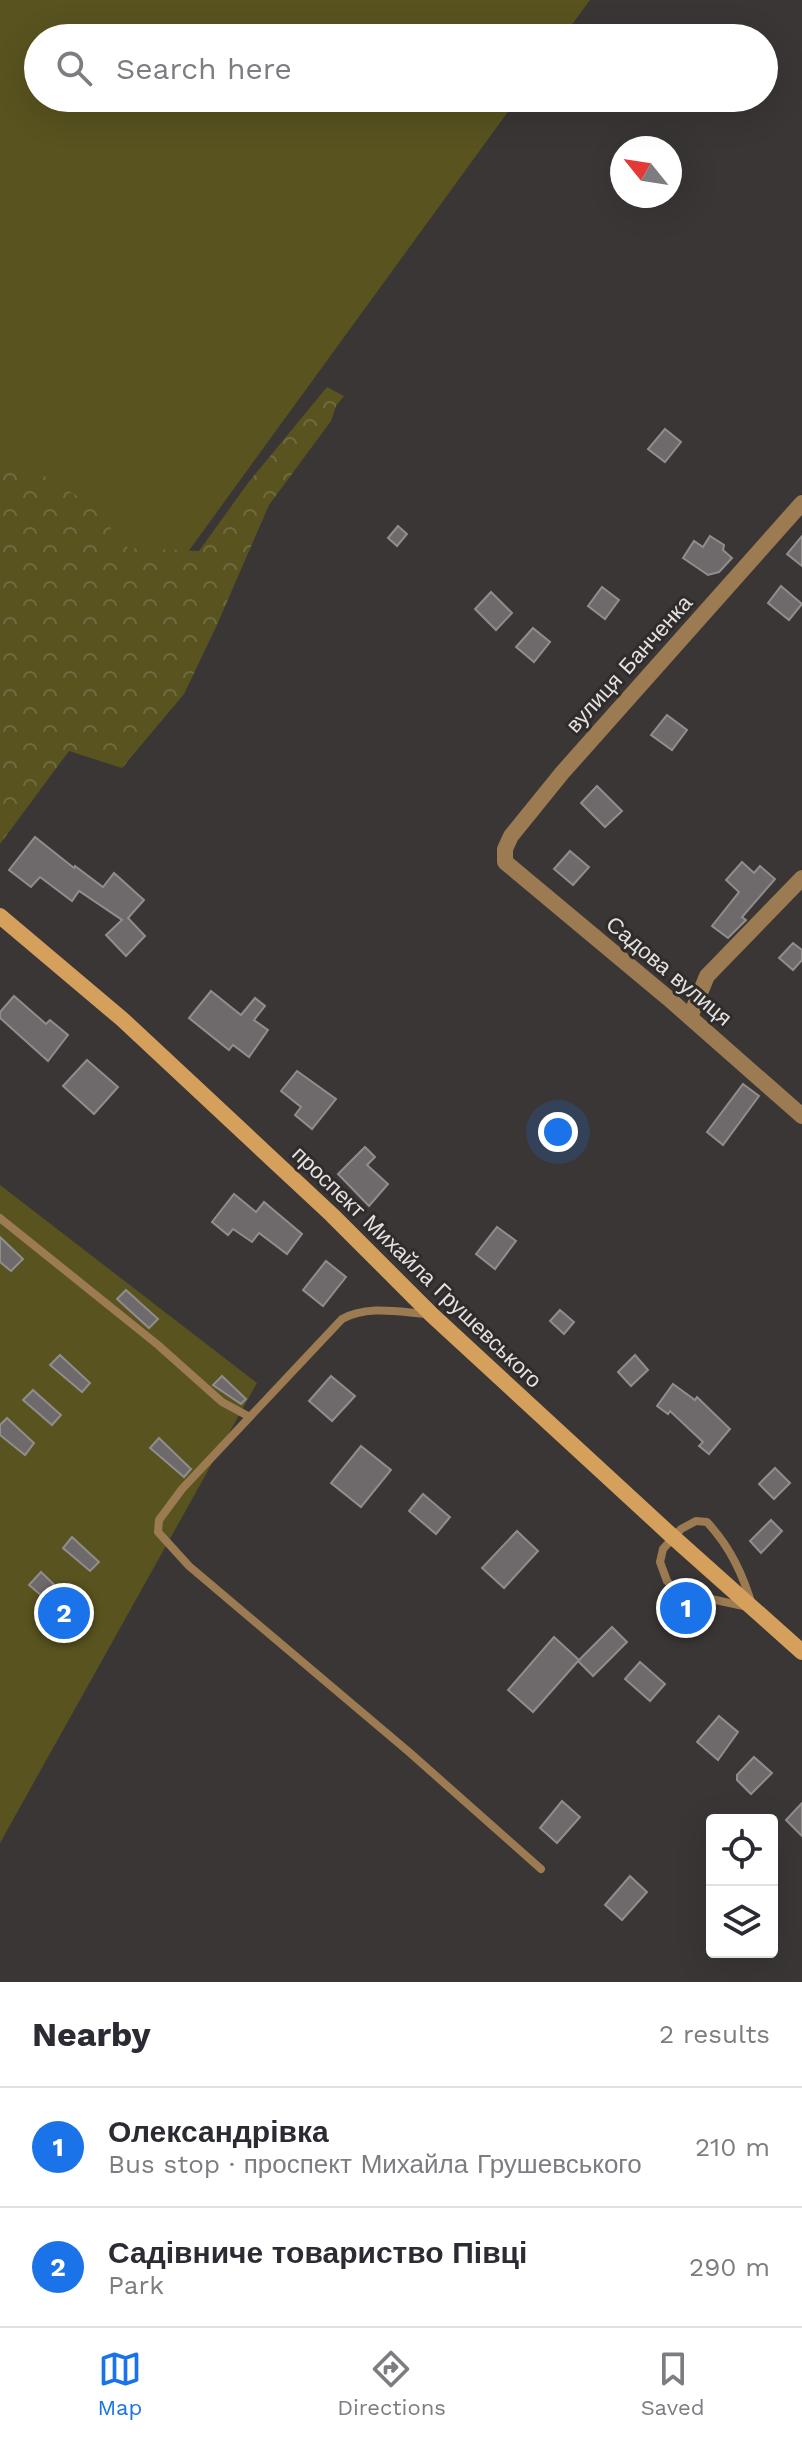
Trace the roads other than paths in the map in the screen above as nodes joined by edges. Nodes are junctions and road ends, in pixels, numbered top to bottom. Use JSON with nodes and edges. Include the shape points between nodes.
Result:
{"nodes":[{"id":1,"x":802,"y":503,"type":"edge"},
{"id":2,"x":505,"y":862,"type":"joint"},
{"id":3,"x":802,"y":878,"type":"edge"},
{"id":4,"x":0,"y":916,"type":"edge"},
{"id":5,"x":690,"y":1017,"type":"junction"},
{"id":6,"x":802,"y":1116,"type":"edge"},
{"id":7,"x":0,"y":1218,"type":"edge"},
{"id":8,"x":432,"y":1315,"type":"junction"},
{"id":9,"x":248,"y":1416,"type":"junction"},
{"id":10,"x":673,"y":1537,"type":"junction"},
{"id":11,"x":753,"y":1608,"type":"junction"},
{"id":12,"x":802,"y":1652,"type":"edge"},
{"id":13,"x":541,"y":1869,"type":"dead end"}],
"edges":[{"from":1,"to":2,"type":"street","name":"вулиця Банченка","via":[[562,773],[511,836]]},
{"from":2,"to":5,"type":"street","name":"Садова вулиця"},
{"from":3,"to":5,"type":"street","via":[[707,976]]},
{"from":4,"to":8,"type":"street","name":"проспект Михайла Грушевського","via":[[122,1019]]},
{"from":5,"to":6,"type":"street","name":"Садова вулиця"},
{"from":7,"to":9,"type":"lane","via":[[222,1402]]},
{"from":8,"to":9,"type":"lane","via":[[354,1312]]},
{"from":8,"to":10,"type":"street","name":"проспект Михайла Грушевського"},
{"from":9,"to":13,"type":"lane","via":[[165,1510],[158,1532],[189,1566]]},
{"from":10,"to":11,"type":"street","name":"проспект Михайла Грушевського"},
{"from":10,"to":11,"type":"lane","via":[[689,1523],[707,1522],[736,1561]]},
{"from":10,"to":11,"type":"lane","via":[[660,1562],[678,1592]]},
{"from":11,"to":12,"type":"street","name":"проспект Михайла Грушевського"}]}
